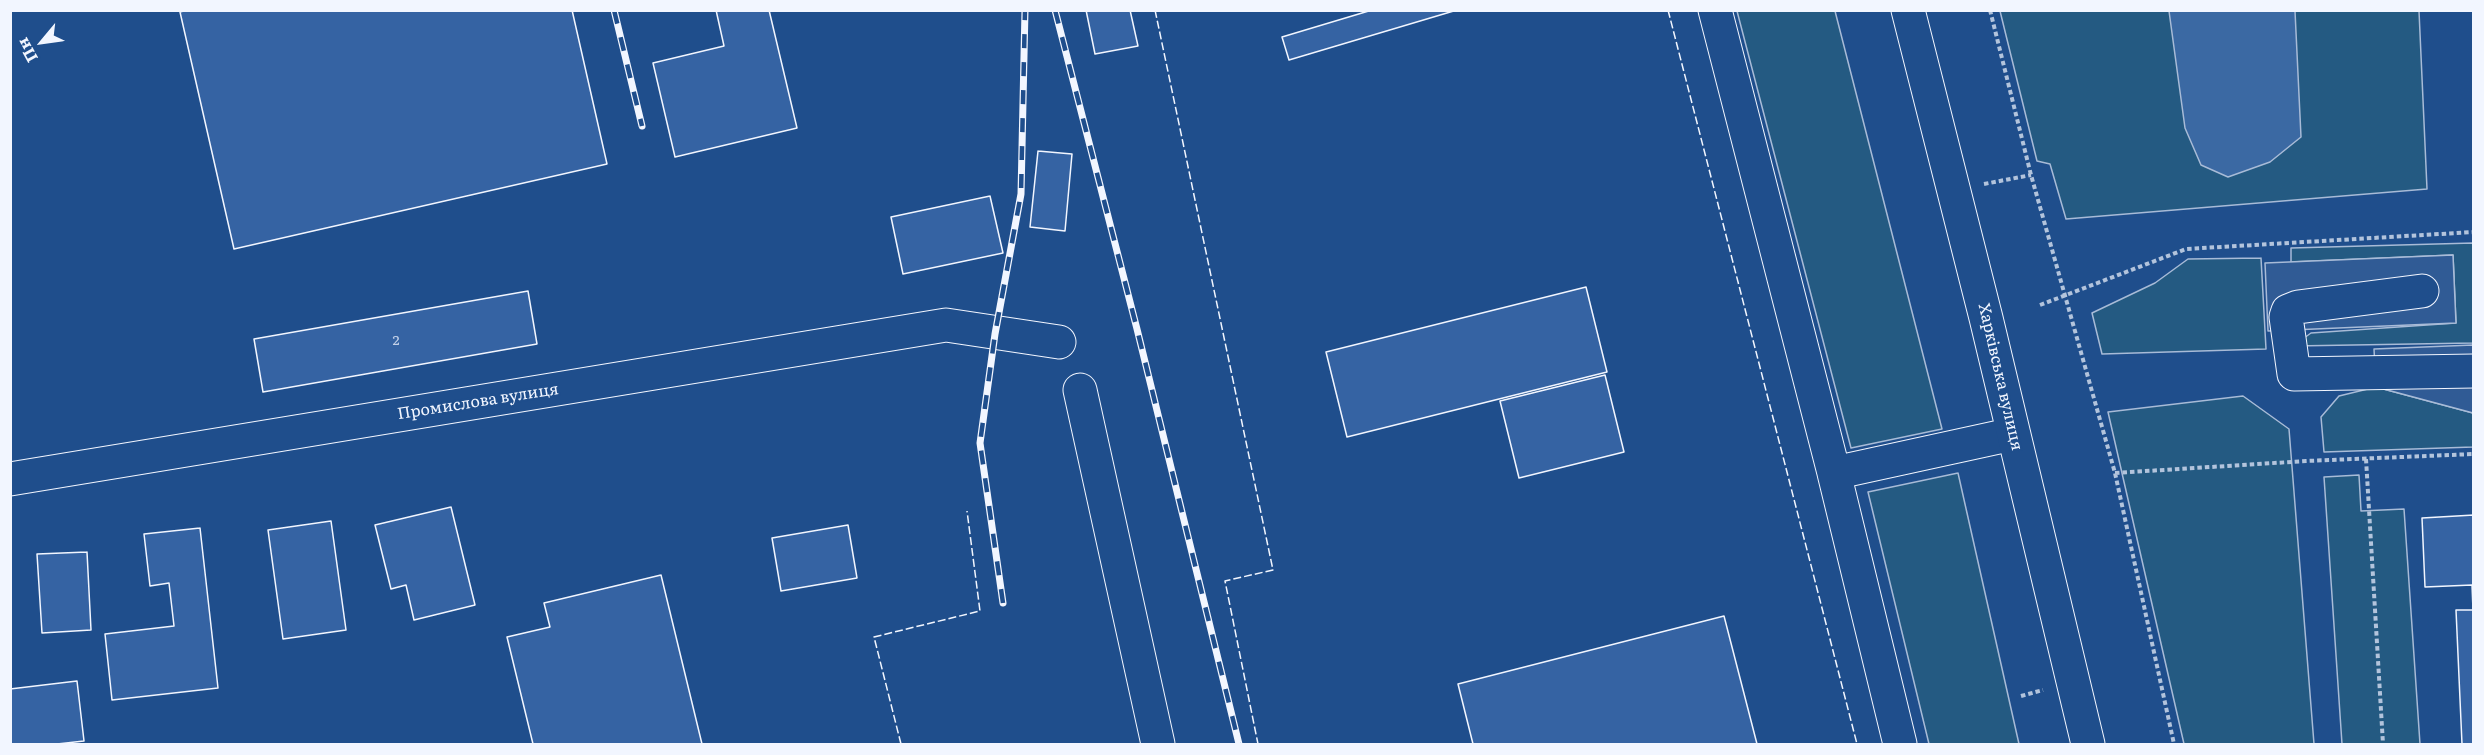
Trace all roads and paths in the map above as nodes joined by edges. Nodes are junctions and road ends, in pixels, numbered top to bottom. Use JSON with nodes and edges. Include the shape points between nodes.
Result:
{"nodes":[{"id":1,"x":1715,"y":10,"type":"edge"},
{"id":2,"x":1908,"y":10,"type":"edge"},
{"id":3,"x":1990,"y":10,"type":"edge"},
{"id":4,"x":2031,"y":175,"type":"junction"},
{"id":5,"x":1954,"y":191,"type":"junction"},
{"id":6,"x":2474,"y":232,"type":"edge"},
{"id":7,"x":2422,"y":291,"type":"dead end"},
{"id":8,"x":2063,"y":295,"type":"junction"},
{"id":9,"x":2040,"y":305,"type":"dead end"},
{"id":10,"x":1059,"y":342,"type":"dead end"},
{"id":11,"x":2474,"y":371,"type":"edge"},
{"id":12,"x":1080,"y":390,"type":"dead end"},
{"id":13,"x":2013,"y":434,"type":"junction"},
{"id":14,"x":2474,"y":454,"type":"edge"},
{"id":15,"x":2366,"y":459,"type":"junction"},
{"id":16,"x":1834,"y":473,"type":"junction"},
{"id":17,"x":2115,"y":474,"type":"junction"},
{"id":18,"x":10,"y":479,"type":"edge"},
{"id":19,"x":1158,"y":744,"type":"edge"},
{"id":20,"x":1900,"y":744,"type":"edge"},
{"id":21,"x":2088,"y":744,"type":"edge"},
{"id":22,"x":2174,"y":744,"type":"edge"},
{"id":23,"x":2383,"y":744,"type":"edge"}],
"edges":[{"from":1,"to":16,"type":"street"},
{"from":2,"to":5,"type":"street","name":"Харківська вулиця"},
{"from":3,"to":4,"type":"path"},
{"from":4,"to":5,"type":"path"},
{"from":4,"to":8,"type":"path"},
{"from":5,"to":13,"type":"street","name":"Харківська вулиця"},
{"from":6,"to":8,"type":"path","via":[[2186,249]]},
{"from":7,"to":11,"type":"street","via":[[2298,306],[2288,312],[2294,374]]},
{"from":8,"to":9,"type":"path"},
{"from":8,"to":17,"type":"path"},
{"from":10,"to":18,"type":"street","name":"Промислова вулиця","via":[[946,325]]},
{"from":12,"to":19,"type":"street"},
{"from":13,"to":16,"type":"street"},
{"from":13,"to":21,"type":"street","name":"Харківська вулиця"},
{"from":14,"to":15,"type":"path"},
{"from":15,"to":17,"type":"path"},
{"from":15,"to":23,"type":"path"},
{"from":16,"to":20,"type":"street"},
{"from":17,"to":22,"type":"path"}]}
